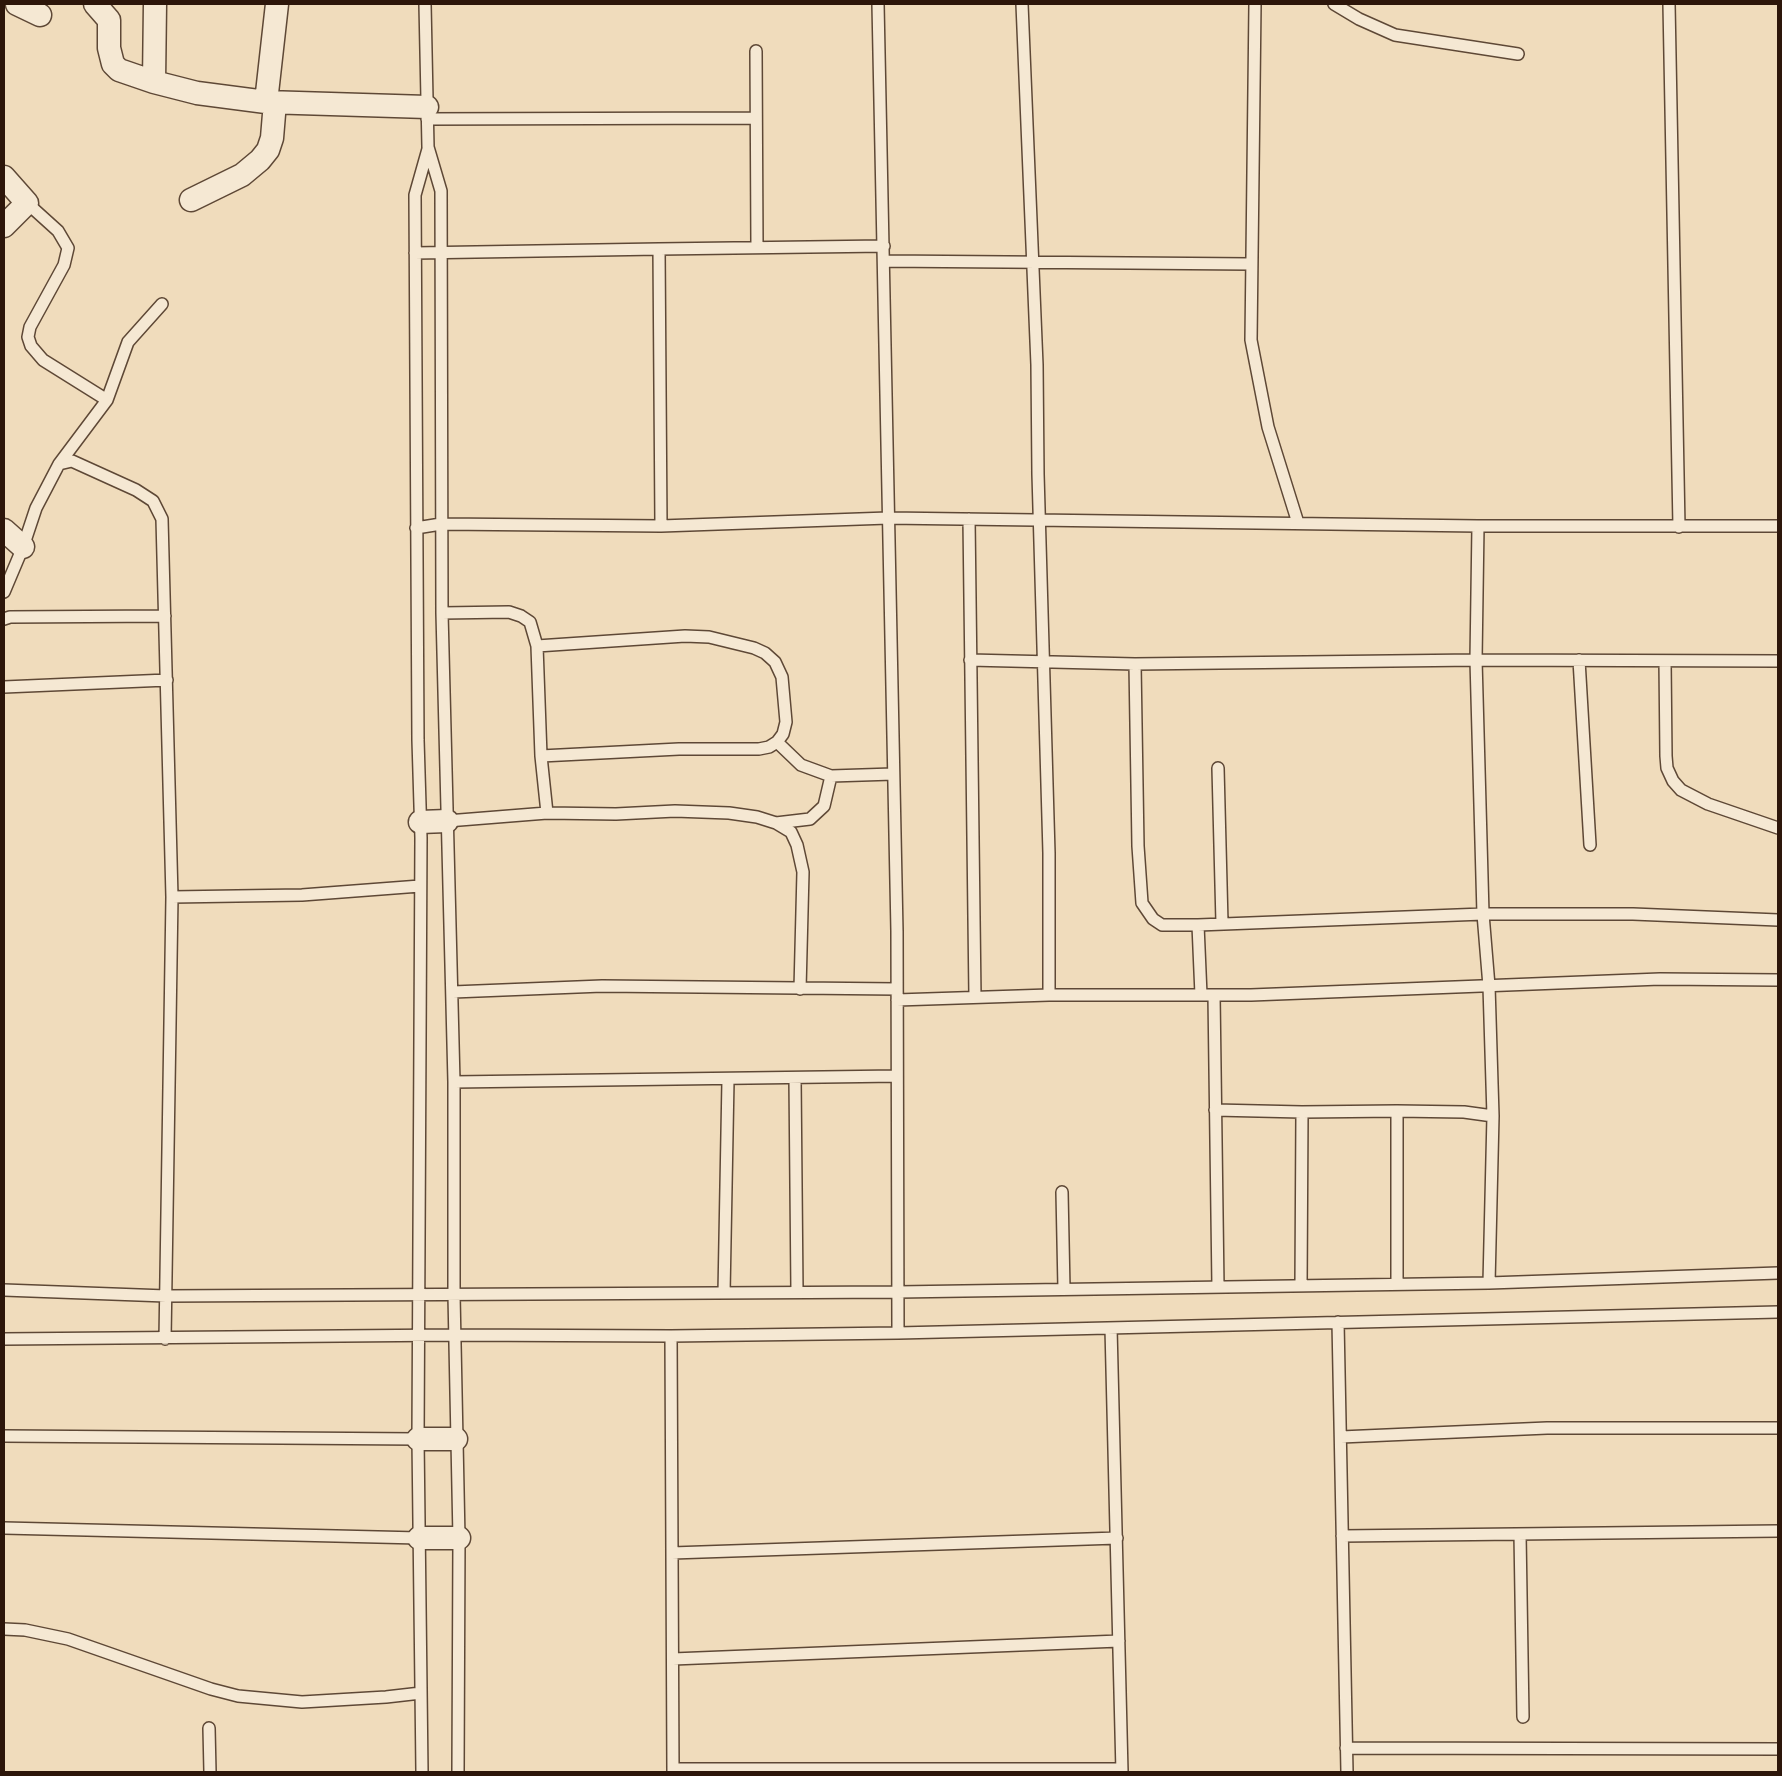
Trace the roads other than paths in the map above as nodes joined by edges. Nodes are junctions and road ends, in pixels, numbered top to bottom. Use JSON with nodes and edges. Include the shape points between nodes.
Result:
{"nodes":[{"id":1,"x":17,"y":4,"type":"edge"},
{"id":2,"x":95,"y":4,"type":"edge"},
{"id":3,"x":155,"y":4,"type":"edge"},
{"id":4,"x":277,"y":4,"type":"edge"},
{"id":5,"x":425,"y":4,"type":"edge"},
{"id":6,"x":878,"y":4,"type":"edge"},
{"id":7,"x":1022,"y":4,"type":"edge"},
{"id":8,"x":1255,"y":4,"type":"edge"},
{"id":9,"x":1334,"y":4,"type":"edge"},
{"id":10,"x":1669,"y":4,"type":"edge"},
{"id":11,"x":40,"y":15,"type":"dead end"},
{"id":12,"x":756,"y":51,"type":"dead end"},
{"id":13,"x":1518,"y":54,"type":"dead end"},
{"id":14,"x":154,"y":82,"type":"junction"},
{"id":15,"x":270,"y":102,"type":"junction"},
{"id":16,"x":427,"y":113,"type":"junction"},
{"id":17,"x":756,"y":118,"type":"junction"},
{"id":18,"x":428,"y":147,"type":"junction"},
{"id":19,"x":4,"y":177,"type":"edge"},
{"id":20,"x":191,"y":200,"type":"dead end"},
{"id":21,"x":27,"y":203,"type":"junction"},
{"id":22,"x":4,"y":226,"type":"edge"},
{"id":23,"x":884,"y":246,"type":"junction"},
{"id":24,"x":757,"y":247,"type":"junction"},
{"id":25,"x":659,"y":249,"type":"junction"},
{"id":26,"x":442,"y":252,"type":"junction"},
{"id":27,"x":415,"y":253,"type":"junction"},
{"id":28,"x":884,"y":261,"type":"junction"},
{"id":29,"x":1034,"y":262,"type":"junction"},
{"id":30,"x":1250,"y":264,"type":"junction"},
{"id":31,"x":162,"y":304,"type":"dead end"},
{"id":32,"x":107,"y":400,"type":"junction"},
{"id":33,"x":60,"y":464,"type":"junction"},
{"id":34,"x":888,"y":518,"type":"junction"},
{"id":35,"x":969,"y":519,"type":"junction"},
{"id":36,"x":1040,"y":521,"type":"junction"},
{"id":37,"x":1298,"y":523,"type":"junction"},
{"id":38,"x":441,"y":524,"type":"junction"},
{"id":39,"x":661,"y":526,"type":"junction"},
{"id":40,"x":1478,"y":526,"type":"junction"},
{"id":41,"x":1778,"y":526,"type":"edge"},
{"id":42,"x":1679,"y":527,"type":"junction"},
{"id":43,"x":416,"y":528,"type":"junction"},
{"id":44,"x":4,"y":530,"type":"edge"},
{"id":45,"x":23,"y":547,"type":"junction"},
{"id":46,"x":4,"y":592,"type":"edge"},
{"id":47,"x":442,"y":613,"type":"junction"},
{"id":48,"x":166,"y":616,"type":"junction"},
{"id":49,"x":4,"y":619,"type":"edge"},
{"id":50,"x":537,"y":646,"type":"junction"},
{"id":51,"x":970,"y":660,"type":"junction"},
{"id":52,"x":1476,"y":660,"type":"junction"},
{"id":53,"x":1579,"y":660,"type":"junction"},
{"id":54,"x":1665,"y":661,"type":"junction"},
{"id":55,"x":1778,"y":661,"type":"edge"},
{"id":56,"x":1044,"y":662,"type":"junction"},
{"id":57,"x":1135,"y":664,"type":"junction"},
{"id":58,"x":167,"y":680,"type":"junction"},
{"id":59,"x":4,"y":687,"type":"edge"},
{"id":60,"x":777,"y":742,"type":"junction"},
{"id":61,"x":541,"y":756,"type":"junction"},
{"id":62,"x":1218,"y":768,"type":"dead end"},
{"id":63,"x":893,"y":774,"type":"junction"},
{"id":64,"x":832,"y":776,"type":"junction"},
{"id":65,"x":547,"y":813,"type":"junction"},
{"id":66,"x":447,"y":820,"type":"junction"},
{"id":67,"x":420,"y":822,"type":"junction"},
{"id":68,"x":776,"y":823,"type":"junction"},
{"id":69,"x":1778,"y":828,"type":"edge"},
{"id":70,"x":1590,"y":845,"type":"dead end"},
{"id":71,"x":420,"y":886,"type":"junction"},
{"id":72,"x":172,"y":897,"type":"junction"},
{"id":73,"x":1484,"y":914,"type":"junction"},
{"id":74,"x":1778,"y":920,"type":"edge"},
{"id":75,"x":1222,"y":923,"type":"junction"},
{"id":76,"x":1198,"y":925,"type":"junction"},
{"id":77,"x":1778,"y":980,"type":"edge"},
{"id":78,"x":1489,"y":986,"type":"junction"},
{"id":79,"x":800,"y":989,"type":"junction"},
{"id":80,"x":453,"y":992,"type":"junction"},
{"id":81,"x":897,"y":995,"type":"junction"},
{"id":82,"x":1050,"y":995,"type":"junction"},
{"id":83,"x":1201,"y":995,"type":"junction"},
{"id":84,"x":1214,"y":995,"type":"junction"},
{"id":85,"x":975,"y":998,"type":"junction"},
{"id":86,"x":897,"y":1076,"type":"junction"},
{"id":87,"x":795,"y":1078,"type":"junction"},
{"id":88,"x":728,"y":1080,"type":"junction"},
{"id":89,"x":454,"y":1082,"type":"junction"},
{"id":90,"x":1215,"y":1110,"type":"junction"},
{"id":91,"x":1397,"y":1111,"type":"junction"},
{"id":92,"x":1302,"y":1112,"type":"junction"},
{"id":93,"x":1493,"y":1116,"type":"junction"},
{"id":94,"x":1062,"y":1192,"type":"dead end"},
{"id":95,"x":1778,"y":1273,"type":"edge"},
{"id":96,"x":1489,"y":1283,"type":"junction"},
{"id":97,"x":1397,"y":1284,"type":"junction"},
{"id":98,"x":1301,"y":1286,"type":"junction"},
{"id":99,"x":1218,"y":1287,"type":"junction"},
{"id":100,"x":4,"y":1290,"type":"edge"},
{"id":101,"x":1064,"y":1290,"type":"junction"},
{"id":102,"x":796,"y":1292,"type":"junction"},
{"id":103,"x":898,"y":1292,"type":"junction"},
{"id":104,"x":724,"y":1293,"type":"junction"},
{"id":105,"x":420,"y":1295,"type":"junction"},
{"id":106,"x":454,"y":1295,"type":"junction"},
{"id":107,"x":166,"y":1296,"type":"junction"},
{"id":108,"x":1778,"y":1312,"type":"edge"},
{"id":109,"x":1338,"y":1322,"type":"junction"},
{"id":110,"x":1111,"y":1328,"type":"junction"},
{"id":111,"x":898,"y":1333,"type":"junction"},
{"id":112,"x":419,"y":1335,"type":"junction"},
{"id":113,"x":454,"y":1335,"type":"junction"},
{"id":114,"x":671,"y":1336,"type":"junction"},
{"id":115,"x":4,"y":1339,"type":"edge"},
{"id":116,"x":165,"y":1339,"type":"junction"},
{"id":117,"x":1778,"y":1428,"type":"edge"},
{"id":118,"x":4,"y":1436,"type":"edge"},
{"id":119,"x":1341,"y":1438,"type":"junction"},
{"id":120,"x":418,"y":1439,"type":"junction"},
{"id":121,"x":456,"y":1439,"type":"junction"},
{"id":122,"x":4,"y":1528,"type":"edge"},
{"id":123,"x":1778,"y":1531,"type":"edge"},
{"id":124,"x":1520,"y":1534,"type":"junction"},
{"id":125,"x":1342,"y":1536,"type":"junction"},
{"id":126,"x":419,"y":1538,"type":"junction"},
{"id":127,"x":458,"y":1538,"type":"junction"},
{"id":128,"x":1116,"y":1538,"type":"junction"},
{"id":129,"x":672,"y":1553,"type":"junction"},
{"id":130,"x":4,"y":1629,"type":"edge"},
{"id":131,"x":1119,"y":1640,"type":"junction"},
{"id":132,"x":673,"y":1659,"type":"junction"},
{"id":133,"x":421,"y":1693,"type":"junction"},
{"id":134,"x":1523,"y":1718,"type":"dead end"},
{"id":135,"x":209,"y":1728,"type":"dead end"},
{"id":136,"x":1346,"y":1748,"type":"junction"},
{"id":137,"x":1778,"y":1749,"type":"edge"},
{"id":138,"x":673,"y":1771,"type":"edge"},
{"id":139,"x":1122,"y":1771,"type":"edge"},
{"id":140,"x":210,"y":1772,"type":"edge"},
{"id":141,"x":422,"y":1772,"type":"edge"},
{"id":142,"x":458,"y":1772,"type":"edge"},
{"id":143,"x":1347,"y":1772,"type":"edge"}],
"edges":[{"from":1,"to":11,"type":"street"},
{"from":2,"to":14,"type":"street","via":[[109,20],[109,48],[113,64],[119,70]]},
{"from":3,"to":14,"type":"street"},
{"from":4,"to":15,"type":"street"},
{"from":5,"to":16,"type":"lane"},
{"from":6,"to":23,"type":"lane"},
{"from":7,"to":29,"type":"lane"},
{"from":8,"to":30,"type":"lane"},
{"from":9,"to":13,"type":"lane","via":[[1395,34]]},
{"from":10,"to":42,"type":"lane"},
{"from":12,"to":17,"type":"lane"},
{"from":14,"to":15,"type":"street","via":[[197,93]]},
{"from":15,"to":16,"type":"street"},
{"from":15,"to":20,"type":"street","via":[[272,138],[260,160],[242,175]]},
{"from":16,"to":17,"type":"lane"},
{"from":16,"to":18,"type":"lane"},
{"from":17,"to":24,"type":"lane"},
{"from":18,"to":26,"type":"lane","via":[[441,191]]},
{"from":18,"to":27,"type":"lane","via":[[415,195]]},
{"from":19,"to":21,"type":"street"},
{"from":21,"to":22,"type":"street"},
{"from":21,"to":32,"type":"lane","via":[[58,231],[68,248],[64,265],[30,327],[28,337],[31,346],[43,360]]},
{"from":23,"to":24,"type":"lane"},
{"from":23,"to":28,"type":"lane"},
{"from":24,"to":25,"type":"lane"},
{"from":25,"to":26,"type":"lane"},
{"from":25,"to":39,"type":"lane"},
{"from":26,"to":27,"type":"lane"},
{"from":26,"to":38,"type":"lane"},
{"from":27,"to":43,"type":"lane"},
{"from":28,"to":29,"type":"lane"},
{"from":28,"to":34,"type":"lane"},
{"from":29,"to":30,"type":"lane"},
{"from":29,"to":36,"type":"lane"},
{"from":30,"to":37,"type":"lane","via":[[1251,340],[1258,381]]},
{"from":31,"to":32,"type":"lane","via":[[128,342]]},
{"from":32,"to":33,"type":"lane"},
{"from":33,"to":45,"type":"lane","via":[[36,508]]},
{"from":33,"to":48,"type":"lane","via":[[72,460],[153,501],[162,519],[164,533]]},
{"from":34,"to":35,"type":"lane"},
{"from":34,"to":39,"type":"lane"},
{"from":34,"to":63,"type":"lane"},
{"from":35,"to":36,"type":"lane"},
{"from":35,"to":51,"type":"lane"},
{"from":36,"to":37,"type":"lane"},
{"from":36,"to":56,"type":"lane"},
{"from":37,"to":40,"type":"lane"},
{"from":38,"to":39,"type":"lane"},
{"from":38,"to":43,"type":"lane"},
{"from":38,"to":47,"type":"lane"},
{"from":40,"to":42,"type":"lane"},
{"from":40,"to":52,"type":"lane"},
{"from":41,"to":42,"type":"lane"},
{"from":43,"to":67,"type":"lane"},
{"from":44,"to":45,"type":"street"},
{"from":45,"to":46,"type":"lane"},
{"from":47,"to":50,"type":"lane","via":[[492,611],[521,616],[530,622]]},
{"from":47,"to":66,"type":"lane"},
{"from":48,"to":49,"type":"lane"},
{"from":48,"to":58,"type":"lane"},
{"from":50,"to":60,"type":"lane","via":[[685,636],[709,637],[754,648],[775,662],[782,677],[786,722]]},
{"from":50,"to":61,"type":"lane"},
{"from":51,"to":56,"type":"lane"},
{"from":51,"to":85,"type":"lane"},
{"from":52,"to":53,"type":"lane"},
{"from":52,"to":57,"type":"lane"},
{"from":52,"to":73,"type":"lane"},
{"from":53,"to":54,"type":"lane"},
{"from":53,"to":70,"type":"lane"},
{"from":54,"to":55,"type":"lane"},
{"from":54,"to":69,"type":"lane","via":[[1666,756],[1673,781],[1681,790],[1708,804]]},
{"from":56,"to":57,"type":"lane"},
{"from":56,"to":82,"type":"lane"},
{"from":57,"to":76,"type":"lane","via":[[1142,903],[1153,919],[1162,924]]},
{"from":58,"to":59,"type":"lane"},
{"from":58,"to":72,"type":"lane"},
{"from":60,"to":61,"type":"lane","via":[[759,749],[670,749]]},
{"from":60,"to":64,"type":"lane","via":[[801,765]]},
{"from":61,"to":65,"type":"lane"},
{"from":62,"to":75,"type":"lane"},
{"from":63,"to":64,"type":"lane"},
{"from":63,"to":81,"type":"lane"},
{"from":64,"to":68,"type":"lane","via":[[824,806],[810,819]]},
{"from":65,"to":66,"type":"lane"},
{"from":65,"to":68,"type":"lane","via":[[616,814],[675,810],[729,813]]},
{"from":66,"to":67,"type":"street"},
{"from":66,"to":80,"type":"lane"},
{"from":67,"to":71,"type":"lane"},
{"from":68,"to":79,"type":"lane","via":[[791,832],[802,864]]},
{"from":71,"to":72,"type":"lane","via":[[302,895]]},
{"from":71,"to":105,"type":"lane"},
{"from":72,"to":107,"type":"lane"},
{"from":73,"to":74,"type":"lane","via":[[1633,914]]},
{"from":73,"to":75,"type":"lane"},
{"from":73,"to":78,"type":"lane"},
{"from":75,"to":76,"type":"lane"},
{"from":76,"to":83,"type":"lane"},
{"from":77,"to":78,"type":"lane","via":[[1660,979]]},
{"from":78,"to":84,"type":"lane"},
{"from":78,"to":93,"type":"lane"},
{"from":79,"to":80,"type":"lane","via":[[602,986]]},
{"from":79,"to":81,"type":"lane"},
{"from":80,"to":89,"type":"lane"},
{"from":81,"to":85,"type":"lane"},
{"from":81,"to":86,"type":"lane"},
{"from":82,"to":83,"type":"lane"},
{"from":82,"to":85,"type":"lane"},
{"from":83,"to":84,"type":"lane"},
{"from":84,"to":90,"type":"lane"},
{"from":86,"to":87,"type":"lane"},
{"from":86,"to":103,"type":"lane"},
{"from":87,"to":88,"type":"lane"},
{"from":87,"to":102,"type":"lane"},
{"from":88,"to":89,"type":"lane"},
{"from":88,"to":104,"type":"lane"},
{"from":89,"to":106,"type":"lane"},
{"from":90,"to":92,"type":"lane"},
{"from":90,"to":99,"type":"lane"},
{"from":91,"to":92,"type":"lane"},
{"from":91,"to":93,"type":"lane"},
{"from":91,"to":97,"type":"lane"},
{"from":92,"to":98,"type":"lane"},
{"from":93,"to":96,"type":"lane"},
{"from":94,"to":101,"type":"lane"},
{"from":95,"to":96,"type":"lane"},
{"from":96,"to":97,"type":"lane"},
{"from":97,"to":98,"type":"lane"},
{"from":98,"to":99,"type":"lane"},
{"from":99,"to":101,"type":"lane"},
{"from":100,"to":107,"type":"lane"},
{"from":101,"to":103,"type":"lane"},
{"from":102,"to":103,"type":"lane"},
{"from":102,"to":104,"type":"lane"},
{"from":103,"to":111,"type":"lane"},
{"from":104,"to":106,"type":"lane"},
{"from":105,"to":106,"type":"lane"},
{"from":105,"to":107,"type":"lane"},
{"from":105,"to":112,"type":"lane"},
{"from":106,"to":113,"type":"lane"},
{"from":107,"to":116,"type":"lane"},
{"from":108,"to":109,"type":"lane"},
{"from":109,"to":110,"type":"lane"},
{"from":109,"to":119,"type":"lane"},
{"from":110,"to":111,"type":"lane"},
{"from":110,"to":128,"type":"lane"},
{"from":111,"to":114,"type":"lane"},
{"from":112,"to":113,"type":"lane"},
{"from":112,"to":116,"type":"lane"},
{"from":112,"to":120,"type":"lane"},
{"from":113,"to":114,"type":"lane"},
{"from":113,"to":121,"type":"lane"},
{"from":114,"to":129,"type":"lane"},
{"from":115,"to":116,"type":"lane"},
{"from":117,"to":119,"type":"lane","via":[[1547,1428]]},
{"from":118,"to":120,"type":"lane"},
{"from":119,"to":125,"type":"lane"},
{"from":120,"to":121,"type":"street"},
{"from":120,"to":126,"type":"lane"},
{"from":121,"to":127,"type":"lane"},
{"from":122,"to":126,"type":"lane"},
{"from":123,"to":124,"type":"lane"},
{"from":124,"to":125,"type":"lane"},
{"from":124,"to":134,"type":"lane"},
{"from":125,"to":136,"type":"lane"},
{"from":126,"to":127,"type":"street"},
{"from":126,"to":133,"type":"lane"},
{"from":127,"to":142,"type":"lane"},
{"from":128,"to":129,"type":"lane"},
{"from":128,"to":131,"type":"lane"},
{"from":129,"to":132,"type":"lane"},
{"from":130,"to":133,"type":"lane","via":[[68,1639],[238,1696],[302,1702]]},
{"from":131,"to":132,"type":"lane"},
{"from":131,"to":139,"type":"lane"},
{"from":132,"to":138,"type":"lane"},
{"from":133,"to":141,"type":"lane"},
{"from":135,"to":140,"type":"lane"},
{"from":136,"to":137,"type":"lane"},
{"from":136,"to":143,"type":"lane"},
{"from":138,"to":139,"type":"lane"}]}
